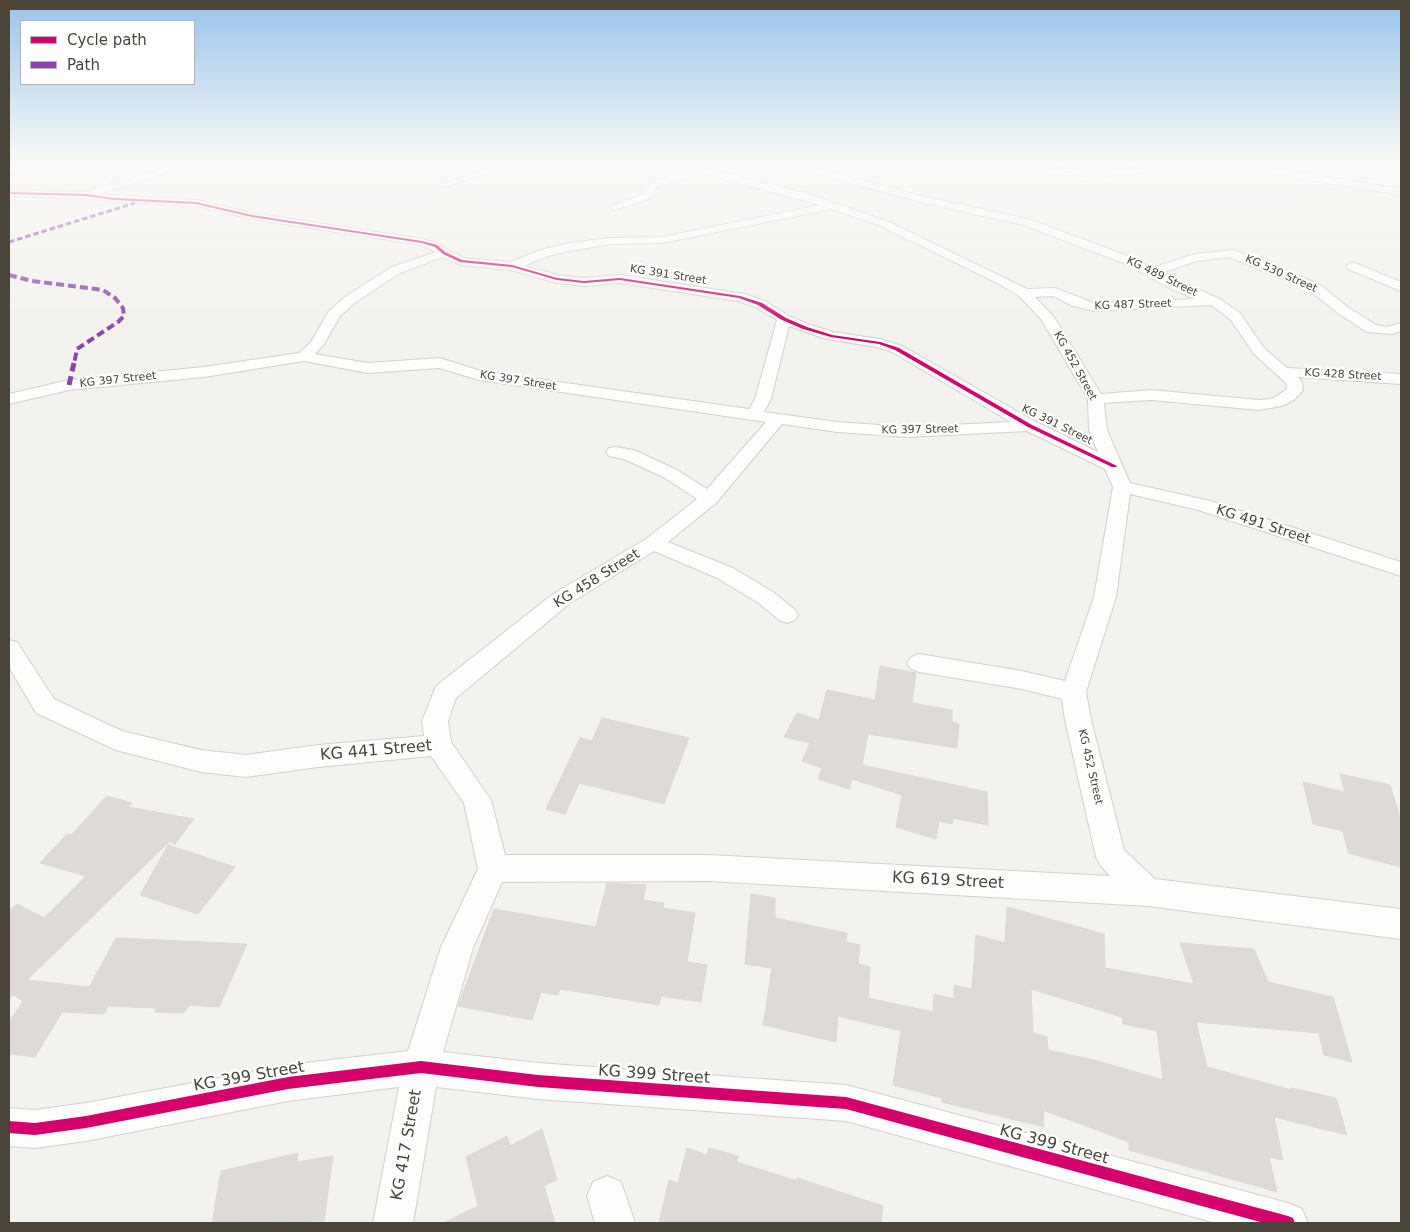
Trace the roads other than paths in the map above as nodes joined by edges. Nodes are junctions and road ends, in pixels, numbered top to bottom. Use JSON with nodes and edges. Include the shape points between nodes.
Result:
{"nodes":[{"id":1,"x":268,"y":218,"type":"edge"},
{"id":2,"x":770,"y":218,"type":"edge"},
{"id":3,"x":868,"y":218,"type":"edge"},
{"id":4,"x":1011,"y":218,"type":"edge"},
{"id":5,"x":444,"y":253,"type":"junction"},
{"id":6,"x":512,"y":266,"type":"junction"},
{"id":7,"x":1352,"y":266,"type":"dead end"},
{"id":8,"x":1150,"y":273,"type":"junction"},
{"id":9,"x":1401,"y":287,"type":"edge"},
{"id":10,"x":1024,"y":293,"type":"junction"},
{"id":11,"x":1215,"y":302,"type":"junction"},
{"id":12,"x":784,"y":319,"type":"junction"},
{"id":13,"x":1401,"y":327,"type":"edge"},
{"id":14,"x":304,"y":358,"type":"junction"},
{"id":15,"x":1284,"y":372,"type":"junction"},
{"id":16,"x":1401,"y":378,"type":"edge"},
{"id":17,"x":1096,"y":399,"type":"junction"},
{"id":18,"x":9,"y":400,"type":"edge"},
{"id":19,"x":754,"y":415,"type":"junction"},
{"id":20,"x":778,"y":418,"type":"junction"},
{"id":21,"x":1030,"y":426,"type":"junction"},
{"id":22,"x":615,"y":452,"type":"dead end"},
{"id":23,"x":1114,"y":466,"type":"junction"},
{"id":24,"x":1122,"y":487,"type":"junction"},
{"id":25,"x":709,"y":499,"type":"junction"},
{"id":26,"x":653,"y":543,"type":"junction"},
{"id":27,"x":1401,"y":569,"type":"edge"},
{"id":28,"x":787,"y":615,"type":"dead end"},
{"id":29,"x":9,"y":648,"type":"edge"},
{"id":30,"x":919,"y":663,"type":"dead end"},
{"id":31,"x":1074,"y":692,"type":"junction"},
{"id":32,"x":438,"y":745,"type":"junction"},
{"id":33,"x":493,"y":869,"type":"junction"},
{"id":34,"x":1148,"y":892,"type":"junction"},
{"id":35,"x":1401,"y":924,"type":"edge"},
{"id":36,"x":421,"y":1067,"type":"junction"},
{"id":37,"x":9,"y":1126,"type":"edge"},
{"id":38,"x":393,"y":1223,"type":"edge"},
{"id":39,"x":1288,"y":1223,"type":"edge"}],
"edges":[{"from":1,"to":5,"type":"street","name":"KG 391 Street","via":[[422,242],[436,246]]},
{"from":2,"to":6,"type":"street","via":[[662,240],[611,241],[568,247]]},
{"from":3,"to":10,"type":"street","name":"KG 452 Street","via":[[892,227]]},
{"from":4,"to":8,"type":"street","name":"KG 489 Street","via":[[1109,252]]},
{"from":5,"to":6,"type":"street","name":"KG 391 Street","via":[[461,260]]},
{"from":5,"to":14,"type":"street","via":[[396,270],[350,299],[334,314],[317,344]]},
{"from":6,"to":12,"type":"street","name":"KG 391 Street","via":[[557,279],[584,282],[620,279],[740,297],[760,304]]},
{"from":7,"to":9,"type":"street"},
{"from":8,"to":11,"type":"street","name":"KG 489 Street"},
{"from":8,"to":13,"type":"street","name":"KG 530 Street","via":[[1195,258],[1230,253],[1314,287],[1372,329],[1387,331]]},
{"from":10,"to":11,"type":"street","name":"KG 487 Street","via":[[1054,292],[1094,307]]},
{"from":10,"to":17,"type":"street","name":"KG 452 Street","via":[[1047,316]]},
{"from":11,"to":15,"type":"street","name":"KG 489 Street","via":[[1235,316],[1259,351]]},
{"from":12,"to":19,"type":"street","via":[[763,399]]},
{"from":12,"to":21,"type":"street","name":"KG 391 Street","via":[[831,336],[889,346]]},
{"from":14,"to":18,"type":"street","name":"KG 397 Street","via":[[69,385]]},
{"from":14,"to":19,"type":"street","name":"KG 397 Street","via":[[368,368],[440,364],[479,375],[528,383]]},
{"from":15,"to":16,"type":"street","name":"KG 428 Street"},
{"from":15,"to":17,"type":"street","name":"KG 489 Street","via":[[1294,382],[1295,390],[1276,403],[1259,405],[1151,395]]},
{"from":17,"to":23,"type":"street","name":"KG 452 Street","via":[[1098,430]]},
{"from":19,"to":20,"type":"street","name":"KG 397 Street"},
{"from":20,"to":21,"type":"street","name":"KG 397 Street","via":[[837,427],[908,432]]},
{"from":20,"to":25,"type":"street","name":"KG 458 Street"},
{"from":21,"to":23,"type":"street","name":"KG 391 Street"},
{"from":22,"to":25,"type":"street","via":[[628,454],[671,474]]},
{"from":23,"to":24,"type":"street","name":"KG 452 Street"},
{"from":24,"to":27,"type":"street","name":"KG 491 Street","via":[[1203,505]]},
{"from":24,"to":31,"type":"street","name":"KG 452 Street","via":[[1105,596]]},
{"from":25,"to":26,"type":"street","name":"KG 458 Street"},
{"from":26,"to":28,"type":"street","via":[[726,573]]},
{"from":26,"to":32,"type":"street","name":"KG 458 Street","via":[[561,599],[445,693],[435,721]]},
{"from":29,"to":32,"type":"street","name":"KG 441 Street","via":[[45,706],[116,740],[201,761],[246,766]]},
{"from":30,"to":31,"type":"street"},
{"from":31,"to":34,"type":"street","name":"KG 452 Street","via":[[1111,858]]},
{"from":32,"to":33,"type":"street","name":"KG 441 Street","via":[[477,800]]},
{"from":33,"to":34,"type":"street","name":"KG 619 Street","via":[[709,868]]},
{"from":33,"to":36,"type":"street","via":[[456,947]]},
{"from":34,"to":35,"type":"street","name":"KG 619 Street"},
{"from":36,"to":37,"type":"street","name":"KG 399 Street","via":[[288,1083],[44,1128]]},
{"from":36,"to":38,"type":"street","name":"KG 417 Street"},
{"from":36,"to":39,"type":"street","name":"KG 399 Street","via":[[538,1081],[846,1103]]}]}
